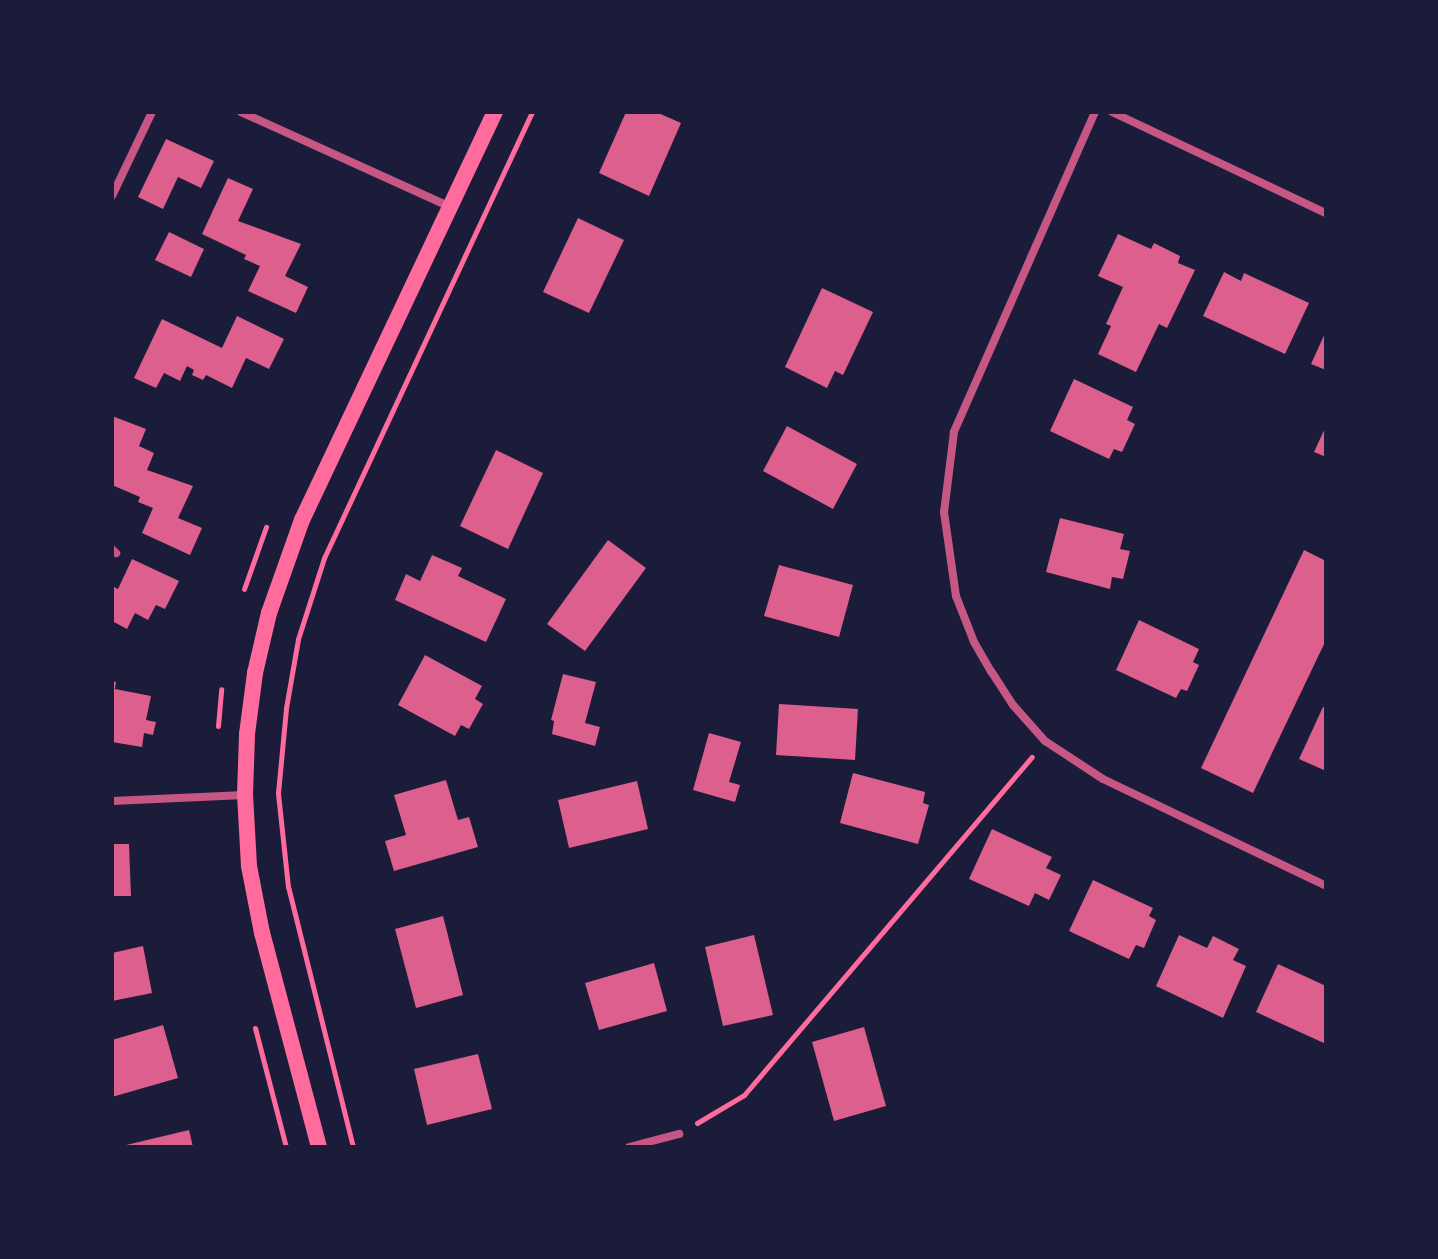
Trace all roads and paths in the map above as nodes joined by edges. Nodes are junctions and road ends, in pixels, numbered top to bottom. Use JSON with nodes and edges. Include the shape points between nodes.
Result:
{"nodes":[{"id":1,"x":152,"y":112,"type":"edge"},
{"id":2,"x":241,"y":112,"type":"edge"},
{"id":3,"x":495,"y":112,"type":"edge"},
{"id":4,"x":532,"y":112,"type":"edge"},
{"id":5,"x":1095,"y":112,"type":"edge"},
{"id":6,"x":1112,"y":112,"type":"edge"},
{"id":7,"x":112,"y":196,"type":"edge"},
{"id":8,"x":450,"y":207,"type":"junction"},
{"id":9,"x":1326,"y":213,"type":"edge"},
{"id":10,"x":1045,"y":741,"type":"junction"},
{"id":11,"x":245,"y":795,"type":"junction"},
{"id":12,"x":112,"y":801,"type":"edge"},
{"id":13,"x":1326,"y":886,"type":"edge"},
{"id":14,"x":679,"y":1134,"type":"joint"},
{"id":15,"x":319,"y":1147,"type":"edge"},
{"id":16,"x":353,"y":1147,"type":"edge"},
{"id":17,"x":629,"y":1147,"type":"edge"}],
"edges":[{"from":1,"to":7,"type":"street"},
{"from":2,"to":8,"type":"street"},
{"from":3,"to":8,"type":"main road"},
{"from":4,"to":16,"type":"path","via":[[329,546],[309,600],[288,694],[278,793],[283,856]]},
{"from":5,"to":10,"type":"street","via":[[969,392],[947,463],[944,512],[956,596],[991,671]]},
{"from":6,"to":9,"type":"street"},
{"from":8,"to":11,"type":"main road","via":[[302,520],[269,613],[247,734]]},
{"from":10,"to":13,"type":"street","via":[[1103,779]]},
{"from":10,"to":14,"type":"path","via":[[744,1095]]},
{"from":11,"to":12,"type":"street"},
{"from":11,"to":15,"type":"main road","via":[[249,866],[262,933]]},
{"from":14,"to":17,"type":"street"}]}
